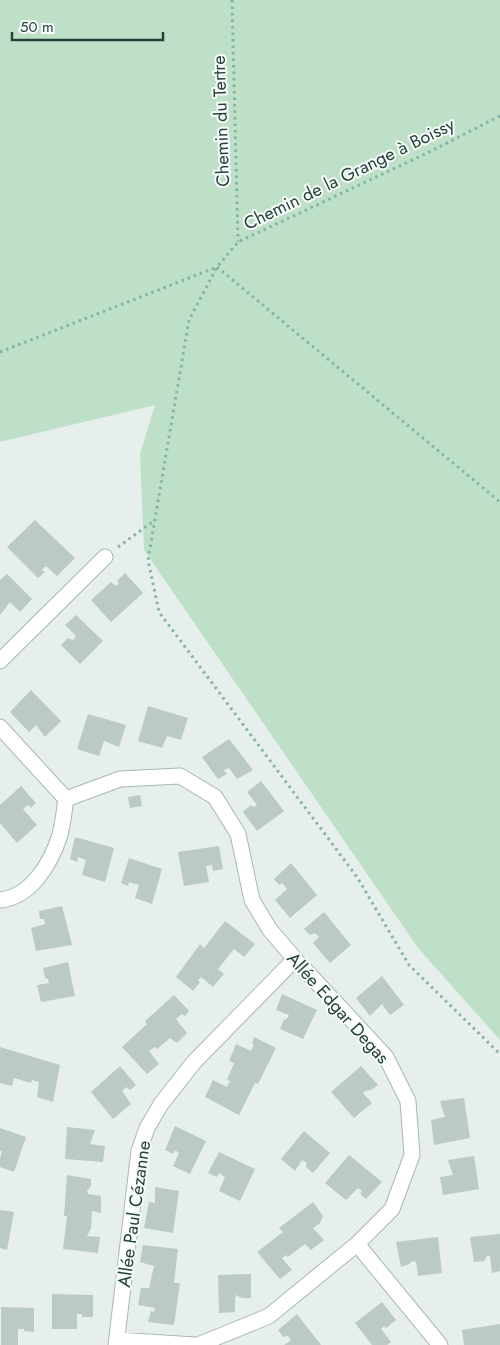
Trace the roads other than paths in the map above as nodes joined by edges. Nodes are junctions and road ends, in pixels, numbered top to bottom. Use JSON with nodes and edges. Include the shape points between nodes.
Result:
{"nodes":[{"id":1,"x":105,"y":557,"type":"road end"},
{"id":2,"x":0,"y":661,"type":"edge"},
{"id":3,"x":0,"y":727,"type":"edge"},
{"id":4,"x":66,"y":799,"type":"junction"},
{"id":5,"x":0,"y":900,"type":"edge"},
{"id":6,"x":295,"y":959,"type":"junction"},
{"id":7,"x":357,"y":1244,"type":"junction"},
{"id":8,"x":116,"y":1343,"type":"edge"},
{"id":9,"x":197,"y":1345,"type":"edge"},
{"id":10,"x":440,"y":1345,"type":"edge"}],
"edges":[{"from":1,"to":2,"type":"street"},
{"from":3,"to":4,"type":"street"},
{"from":4,"to":5,"type":"street","via":[[60,836],[48,865],[30,886]]},
{"from":4,"to":6,"type":"street","name":"Allée Edgar Degas","via":[[120,779],[180,776],[215,797],[238,834],[252,900],[270,930]]},
{"from":6,"to":7,"type":"street","name":"Allée Edgar Degas","via":[[386,1057],[408,1102],[412,1155],[392,1209]]},
{"from":6,"to":8,"type":"street","name":"Allée Paul Cézanne","via":[[194,1062],[161,1104],[147,1128],[139,1151]]},
{"from":7,"to":9,"type":"street","name":"Allée Edgar Degas","via":[[269,1316]]},
{"from":7,"to":10,"type":"street"},
{"from":8,"to":9,"type":"street","name":"Allée Edgar Degas"}]}
